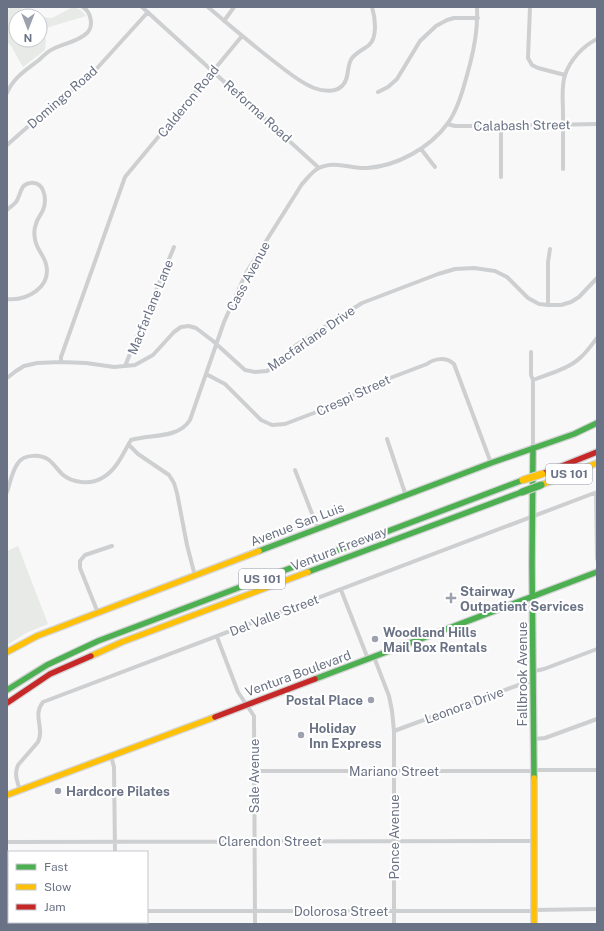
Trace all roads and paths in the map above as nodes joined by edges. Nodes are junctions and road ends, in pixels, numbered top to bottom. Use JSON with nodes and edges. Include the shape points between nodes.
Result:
{"nodes":[{"id":1,"x":82,"y":7,"type":"edge"},
{"id":2,"x":142,"y":7,"type":"edge"},
{"id":3,"x":208,"y":7,"type":"edge"},
{"id":4,"x":234,"y":7,"type":"edge"},
{"id":5,"x":372,"y":7,"type":"edge"},
{"id":6,"x":477,"y":7,"type":"edge"},
{"id":7,"x":530,"y":7,"type":"edge"},
{"id":8,"x":148,"y":12,"type":"junction"},
{"id":9,"x":478,"y":18,"type":"junction"},
{"id":10,"x":224,"y":21,"type":"junction"},
{"id":11,"x":242,"y":36,"type":"junction"},
{"id":12,"x":597,"y":39,"type":"edge"},
{"id":13,"x":212,"y":70,"type":"junction"},
{"id":14,"x":565,"y":76,"type":"junction"},
{"id":15,"x":378,"y":92,"type":"dead end"},
{"id":16,"x":7,"y":93,"type":"edge"},
{"id":17,"x":448,"y":124,"type":"junction"},
{"id":18,"x":597,"y":124,"type":"edge"},
{"id":19,"x":563,"y":125,"type":"junction"},
{"id":20,"x":501,"y":126,"type":"junction"},
{"id":21,"x":7,"y":145,"type":"edge"},
{"id":22,"x":421,"y":149,"type":"junction"},
{"id":23,"x":435,"y":167,"type":"dead end"},
{"id":24,"x":320,"y":168,"type":"junction"},
{"id":25,"x":563,"y":169,"type":"dead end"},
{"id":26,"x":501,"y":177,"type":"dead end"},
{"id":27,"x":7,"y":210,"type":"edge"},
{"id":28,"x":174,"y":247,"type":"dead end"},
{"id":29,"x":550,"y":249,"type":"dead end"},
{"id":30,"x":597,"y":278,"type":"edge"},
{"id":31,"x":7,"y":299,"type":"edge"},
{"id":32,"x":548,"y":305,"type":"junction"},
{"id":33,"x":597,"y":338,"type":"edge"},
{"id":34,"x":216,"y":345,"type":"junction"},
{"id":35,"x":531,"y":352,"type":"dead end"},
{"id":36,"x":60,"y":362,"type":"junction"},
{"id":37,"x":125,"y":366,"type":"junction"},
{"id":38,"x":206,"y":374,"type":"junction"},
{"id":39,"x":7,"y":378,"type":"edge"},
{"id":40,"x":533,"y":380,"type":"junction"},
{"id":41,"x":597,"y":423,"type":"edge"},
{"id":42,"x":386,"y":439,"type":"dead end"},
{"id":43,"x":130,"y":445,"type":"junction"},
{"id":44,"x":533,"y":448,"type":"junction"},
{"id":45,"x":597,"y":452,"type":"edge"},
{"id":46,"x":491,"y":463,"type":"junction"},
{"id":47,"x":597,"y":463,"type":"edge"},
{"id":48,"x":295,"y":470,"type":"dead end"},
{"id":49,"x":7,"y":492,"type":"edge"},
{"id":50,"x":597,"y":493,"type":"edge"},
{"id":51,"x":406,"y":496,"type":"junction"},
{"id":52,"x":532,"y":517,"type":"junction"},
{"id":53,"x":318,"y":529,"type":"junction"},
{"id":54,"x":112,"y":546,"type":"dead end"},
{"id":55,"x":597,"y":559,"type":"edge"},
{"id":56,"x":597,"y":572,"type":"edge"},
{"id":57,"x":195,"y":576,"type":"junction"},
{"id":58,"x":341,"y":590,"type":"junction"},
{"id":59,"x":533,"y":597,"type":"junction"},
{"id":60,"x":98,"y":612,"type":"junction"},
{"id":61,"x":217,"y":637,"type":"junction"},
{"id":62,"x":597,"y":649,"type":"edge"},
{"id":63,"x":7,"y":652,"type":"edge"},
{"id":64,"x":371,"y":658,"type":"junction"},
{"id":65,"x":534,"y":671,"type":"junction"},
{"id":66,"x":534,"y":681,"type":"junction"},
{"id":67,"x":7,"y":690,"type":"edge"},
{"id":68,"x":7,"y":702,"type":"edge"},
{"id":69,"x":247,"y":704,"type":"junction"},
{"id":70,"x":597,"y":718,"type":"edge"},
{"id":71,"x":394,"y":731,"type":"junction"},
{"id":72,"x":534,"y":739,"type":"junction"},
{"id":73,"x":111,"y":756,"type":"junction"},
{"id":74,"x":394,"y":770,"type":"junction"},
{"id":75,"x":597,"y":770,"type":"edge"},
{"id":76,"x":254,"y":771,"type":"junction"},
{"id":77,"x":534,"y":771,"type":"junction"},
{"id":78,"x":20,"y":790,"type":"junction"},
{"id":79,"x":7,"y":795,"type":"edge"},
{"id":80,"x":394,"y":840,"type":"junction"},
{"id":81,"x":254,"y":841,"type":"junction"},
{"id":82,"x":534,"y":841,"type":"junction"},
{"id":83,"x":7,"y":842,"type":"edge"},
{"id":84,"x":115,"y":842,"type":"junction"},
{"id":85,"x":115,"y":851,"type":"edge"},
{"id":86,"x":597,"y":909,"type":"edge"},
{"id":87,"x":534,"y":910,"type":"junction"},
{"id":88,"x":148,"y":911,"type":"edge"},
{"id":89,"x":254,"y":911,"type":"junction"},
{"id":90,"x":394,"y":911,"type":"junction"},
{"id":91,"x":254,"y":924,"type":"edge"},
{"id":92,"x":394,"y":924,"type":"edge"},
{"id":93,"x":534,"y":924,"type":"edge"}],
"edges":[{"from":1,"to":16,"type":"street","via":[[89,13],[91,20],[88,32],[53,49],[17,78]]},
{"from":2,"to":8,"type":"street","name":"Reforma Road"},
{"from":3,"to":10,"type":"street"},
{"from":4,"to":10,"type":"street"},
{"from":5,"to":11,"type":"street","via":[[373,40],[352,58],[343,86],[336,90],[321,90],[299,80]]},
{"from":6,"to":9,"type":"street"},
{"from":7,"to":14,"type":"street","via":[[528,58],[532,65],[538,68]]},
{"from":8,"to":13,"type":"street","name":"Reforma Road"},
{"from":8,"to":21,"type":"street","name":"Domingo Road","via":[[90,76]]},
{"from":9,"to":15,"type":"street","via":[[454,18],[436,26],[420,41],[397,80]]},
{"from":9,"to":17,"type":"street","via":[[476,41],[464,87]]},
{"from":10,"to":11,"type":"street"},
{"from":11,"to":13,"type":"street","name":"Calderon Road"},
{"from":12,"to":14,"type":"street","via":[[586,45],[579,53]]},
{"from":13,"to":24,"type":"street","name":"Reforma Road"},
{"from":13,"to":36,"type":"street","name":"Calderon Road","via":[[125,177]]},
{"from":14,"to":19,"type":"street"},
{"from":17,"to":20,"type":"street","name":"Calabash Street"},
{"from":17,"to":22,"type":"street"},
{"from":18,"to":19,"type":"street","name":"Calabash Street"},
{"from":19,"to":20,"type":"street","name":"Calabash Street"},
{"from":19,"to":25,"type":"street"},
{"from":20,"to":26,"type":"street"},
{"from":22,"to":23,"type":"street"},
{"from":22,"to":24,"type":"street","via":[[387,164],[368,168],[329,164]]},
{"from":24,"to":34,"type":"street","name":"Cass Avenue","via":[[302,184],[246,273]]},
{"from":27,"to":31,"type":"street","via":[[16,202],[22,188],[31,183],[38,184],[43,189],[43,210],[34,233],[37,248],[45,259],[47,273],[43,284],[33,294]]},
{"from":28,"to":37,"type":"street","name":"Macfarlane Lane"},
{"from":29,"to":32,"type":"street"},
{"from":30,"to":32,"type":"street","name":"Macfarlane Drive","via":[[571,302]]},
{"from":32,"to":34,"type":"street","name":"Macfarlane Drive","via":[[539,304],[528,298],[507,276],[495,271],[455,269],[362,303],[295,346],[267,371],[245,370]]},
{"from":33,"to":40,"type":"street","via":[[576,361]]},
{"from":34,"to":37,"type":"street","name":"Macfarlane Drive","via":[[196,328],[181,327],[153,355],[135,365]]},
{"from":34,"to":38,"type":"street","name":"Cass Avenue"},
{"from":35,"to":40,"type":"street","name":"Fallbrook Avenue"},
{"from":36,"to":37,"type":"street","name":"Macfarlane Drive"},
{"from":36,"to":39,"type":"street","name":"Macfarlane Drive","via":[[24,366]]},
{"from":38,"to":43,"type":"street","name":"Cass Avenue","via":[[187,425],[175,433],[132,440]]},
{"from":38,"to":46,"type":"street","name":"Crespi Street","via":[[225,384],[261,420],[272,425],[285,424],[340,404],[369,386],[432,360],[444,359],[454,364]]},
{"from":40,"to":44,"type":"street","name":"Fallbrook Avenue"},
{"from":41,"to":44,"type":"main road","name":"Avenue San Luis"},
{"from":42,"to":51,"type":"street"},
{"from":43,"to":49,"type":"street","name":"Cass Avenue","via":[[109,473],[102,479],[87,482],[68,479],[48,459],[31,456],[24,458],[16,467]]},
{"from":43,"to":57,"type":"street","via":[[138,454],[169,475],[174,483]]},
{"from":44,"to":46,"type":"main road","name":"Avenue San Luis"},
{"from":44,"to":52,"type":"main road","name":"Fallbrook Avenue"},
{"from":45,"to":67,"type":"main road","name":"Ventura Freeway","number":"US 101","bridge":true,"via":[[98,641],[47,665]]},
{"from":46,"to":51,"type":"main road","name":"Avenue San Luis"},
{"from":47,"to":68,"type":"main road","name":"Ventura Freeway","number":"US 101","bridge":true,"via":[[122,642],[50,674]]},
{"from":48,"to":53,"type":"street"},
{"from":50,"to":52,"type":"street","name":"Del Valle Street"},
{"from":50,"to":55,"type":"street"},
{"from":51,"to":53,"type":"main road","name":"Avenue San Luis"},
{"from":52,"to":58,"type":"street","name":"Del Valle Street"},
{"from":52,"to":59,"type":"main road","name":"Fallbrook Avenue"},
{"from":53,"to":57,"type":"main road","name":"Avenue San Luis"},
{"from":54,"to":60,"type":"street","via":[[85,555],[80,560],[80,568]]},
{"from":56,"to":59,"type":"main road","name":"Ventura Boulevard"},
{"from":57,"to":60,"type":"main road","name":"Avenue San Luis"},
{"from":58,"to":61,"type":"street","name":"Del Valle Street"},
{"from":58,"to":64,"type":"street","name":"Ponce Avenue"},
{"from":59,"to":64,"type":"main road","name":"Ventura Boulevard"},
{"from":59,"to":65,"type":"main road","name":"Fallbrook Avenue"},
{"from":60,"to":63,"type":"main road","name":"Avenue San Luis","via":[[37,636]]},
{"from":61,"to":69,"type":"street","name":"Sale Avenue","via":[[238,692]]},
{"from":61,"to":78,"type":"street","name":"Del Valle Street","via":[[44,702],[38,712],[40,738],[16,768]]},
{"from":62,"to":65,"type":"street"},
{"from":64,"to":69,"type":"main road","name":"Ventura Boulevard"},
{"from":64,"to":71,"type":"street","name":"Ponce Avenue","via":[[389,696]]},
{"from":65,"to":66,"type":"main road","name":"Fallbrook Avenue"},
{"from":66,"to":71,"type":"street","name":"Leonora Drive"},
{"from":66,"to":72,"type":"main road","name":"Fallbrook Avenue"},
{"from":69,"to":73,"type":"main road","name":"Ventura Boulevard"},
{"from":69,"to":76,"type":"street","name":"Sale Avenue","via":[[254,719]]},
{"from":70,"to":72,"type":"street","via":[[545,738]]},
{"from":71,"to":74,"type":"street","name":"Ponce Avenue"},
{"from":72,"to":77,"type":"main road","name":"Fallbrook Avenue"},
{"from":73,"to":78,"type":"main road","name":"Ventura Boulevard"},
{"from":73,"to":84,"type":"street","via":[[114,767]]},
{"from":74,"to":76,"type":"street","name":"Mariano Street"},
{"from":74,"to":77,"type":"street","name":"Mariano Street"},
{"from":74,"to":80,"type":"street","name":"Ponce Avenue"},
{"from":75,"to":77,"type":"street","name":"Mariano Street"},
{"from":76,"to":81,"type":"street","name":"Sale Avenue"},
{"from":77,"to":82,"type":"main road","name":"Fallbrook Avenue"},
{"from":78,"to":79,"type":"main road","name":"Ventura Boulevard"},
{"from":80,"to":81,"type":"street","name":"Clarendon Street"},
{"from":80,"to":82,"type":"street","name":"Clarendon Street"},
{"from":80,"to":90,"type":"street","name":"Ponce Avenue"},
{"from":81,"to":84,"type":"street","name":"Clarendon Street"},
{"from":81,"to":89,"type":"street","name":"Sale Avenue"},
{"from":82,"to":87,"type":"main road","name":"Fallbrook Avenue"},
{"from":83,"to":84,"type":"street","name":"Clarendon Street"},
{"from":84,"to":85,"type":"street"},
{"from":86,"to":87,"type":"street","name":"Dolorosa Street"},
{"from":87,"to":90,"type":"street","name":"Dolorosa Street"},
{"from":87,"to":93,"type":"main road","name":"Fallbrook Avenue"},
{"from":88,"to":89,"type":"street","name":"Dolorosa Street"},
{"from":89,"to":90,"type":"street","name":"Dolorosa Street"},
{"from":89,"to":91,"type":"street","name":"Sale Avenue"},
{"from":90,"to":92,"type":"street","name":"Ponce Avenue"}]}
